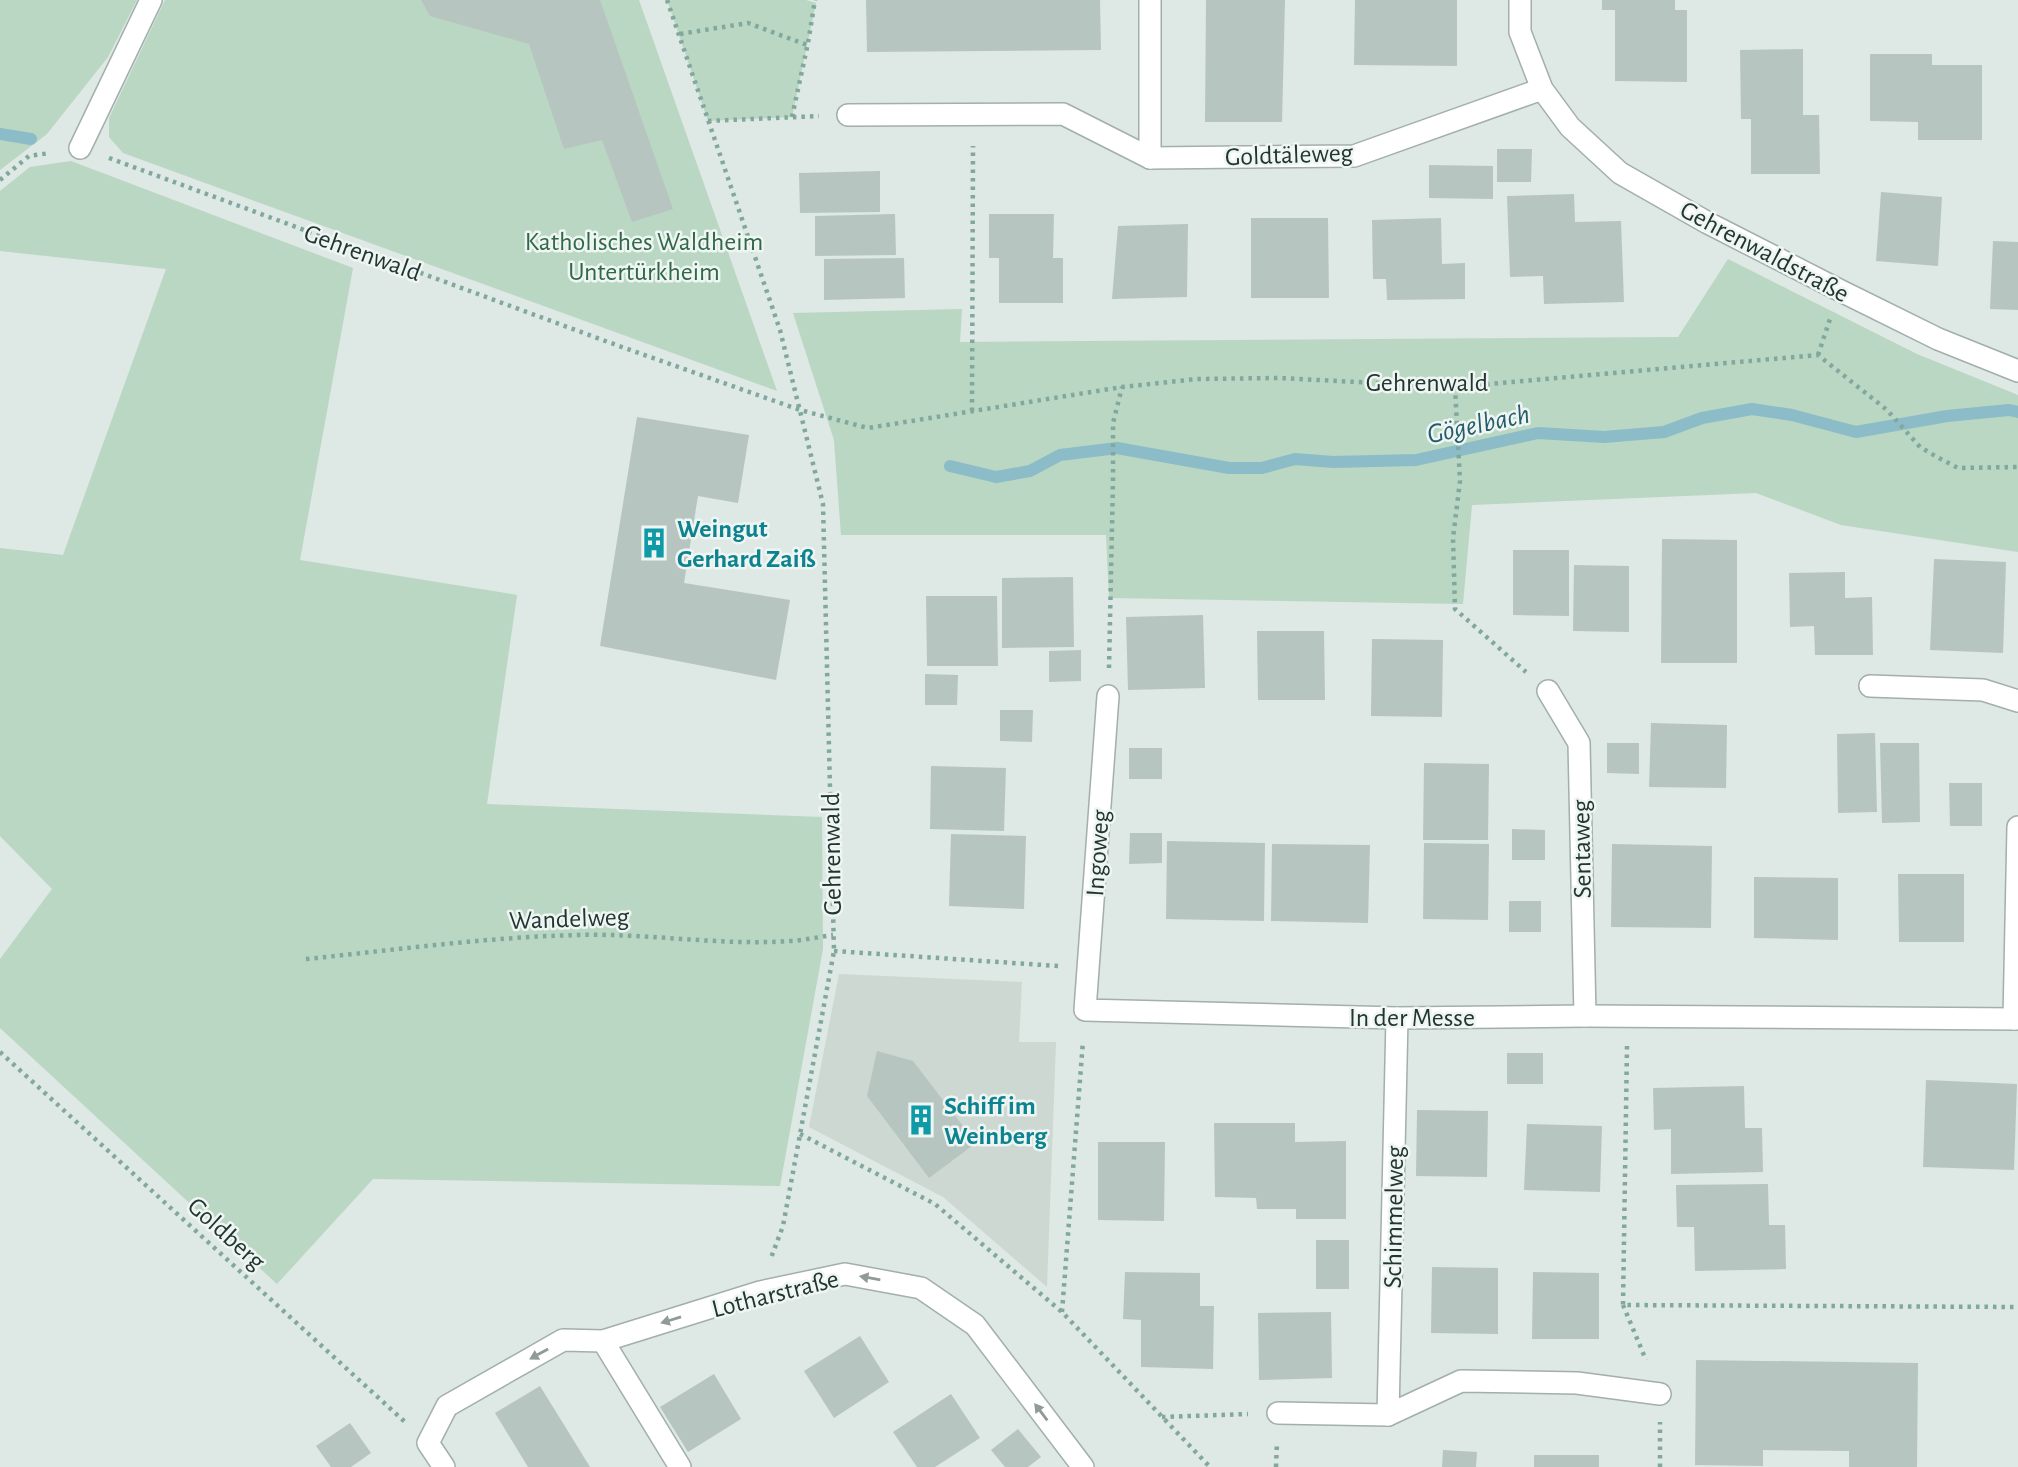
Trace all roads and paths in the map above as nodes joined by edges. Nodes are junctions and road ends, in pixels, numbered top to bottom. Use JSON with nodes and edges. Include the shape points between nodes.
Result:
{"nodes":[{"id":1,"x":151,"y":0,"type":"edge"},
{"id":2,"x":667,"y":0,"type":"edge"},
{"id":3,"x":815,"y":0,"type":"edge"},
{"id":4,"x":1150,"y":0,"type":"edge"},
{"id":5,"x":1520,"y":0,"type":"edge"},
{"id":6,"x":679,"y":34,"type":"junction"},
{"id":7,"x":807,"y":45,"type":"junction"},
{"id":8,"x":1542,"y":89,"type":"junction"},
{"id":9,"x":973,"y":115,"type":"junction"},
{"id":10,"x":848,"y":116,"type":"joint"},
{"id":11,"x":792,"y":117,"type":"junction"},
{"id":12,"x":708,"y":121,"type":"junction"},
{"id":13,"x":80,"y":148,"type":"junction"},
{"id":14,"x":1150,"y":158,"type":"junction"},
{"id":15,"x":0,"y":180,"type":"edge"},
{"id":16,"x":2018,"y":371,"type":"edge"},
{"id":17,"x":1122,"y":387,"type":"junction"},
{"id":18,"x":1455,"y":387,"type":"junction"},
{"id":19,"x":800,"y":410,"type":"junction"},
{"id":20,"x":972,"y":411,"type":"junction"},
{"id":21,"x":2018,"y":467,"type":"edge"},
{"id":22,"x":1870,"y":686,"type":"dead end"},
{"id":23,"x":1548,"y":691,"type":"joint"},
{"id":24,"x":1108,"y":696,"type":"joint"},
{"id":25,"x":2018,"y":701,"type":"edge"},
{"id":26,"x":2018,"y":827,"type":"edge"},
{"id":27,"x":833,"y":935,"type":"junction"},
{"id":28,"x":834,"y":951,"type":"junction"},
{"id":29,"x":306,"y":959,"type":"dead end"},
{"id":30,"x":1085,"y":1010,"type":"junction"},
{"id":31,"x":1585,"y":1016,"type":"junction"},
{"id":32,"x":1397,"y":1018,"type":"junction"},
{"id":33,"x":1627,"y":1018,"type":"junction"},
{"id":34,"x":2016,"y":1019,"type":"edge"},
{"id":35,"x":0,"y":1052,"type":"edge"},
{"id":36,"x":800,"y":1134,"type":"junction"},
{"id":37,"x":760,"y":1292,"type":"junction"},
{"id":38,"x":2018,"y":1307,"type":"edge"},
{"id":39,"x":1062,"y":1312,"type":"junction"},
{"id":40,"x":603,"y":1341,"type":"junction"},
{"id":41,"x":1660,"y":1394,"type":"dead end"},
{"id":42,"x":1278,"y":1413,"type":"joint"},
{"id":43,"x":1388,"y":1415,"type":"junction"},
{"id":44,"x":1161,"y":1417,"type":"junction"},
{"id":45,"x":428,"y":1443,"type":"junction"},
{"id":46,"x":444,"y":1467,"type":"edge"},
{"id":47,"x":680,"y":1467,"type":"edge"},
{"id":48,"x":1083,"y":1467,"type":"edge"},
{"id":49,"x":1210,"y":1467,"type":"edge"}],
"edges":[{"from":1,"to":13,"type":"street"},
{"from":2,"to":6,"type":"path","name":"Gehrenwald"},
{"from":3,"to":7,"type":"path"},
{"from":4,"to":14,"type":"street"},
{"from":5,"to":8,"type":"street","name":"Gehrenwaldstraße","via":[[1520,32]]},
{"from":6,"to":7,"type":"path","via":[[748,23]]},
{"from":6,"to":12,"type":"path","name":"Gehrenwald"},
{"from":7,"to":11,"type":"path"},
{"from":8,"to":14,"type":"street","name":"Goldtäleweg","via":[[1354,156]]},
{"from":8,"to":16,"type":"street","name":"Gehrenwaldstraße","via":[[1570,127],[1620,173],[1841,291],[1938,339]]},
{"from":9,"to":10,"type":"street","name":"Goldtäleweg"},
{"from":9,"to":14,"type":"street","name":"Goldtäleweg","via":[[1063,114]]},
{"from":9,"to":20,"type":"path"},
{"from":10,"to":11,"type":"path"},
{"from":11,"to":12,"type":"path"},
{"from":12,"to":19,"type":"path","name":"Gehrenwald","via":[[780,330]]},
{"from":13,"to":15,"type":"path","via":[[29,156]]},
{"from":13,"to":19,"type":"path","name":"Gehrenwald"},
{"from":17,"to":18,"type":"path","name":"Gehrenwald","via":[[1197,379],[1279,378]]},
{"from":17,"to":20,"type":"path","name":"Gehrenwald"},
{"from":17,"to":24,"type":"path","via":[[1112,424]]},
{"from":18,"to":21,"type":"path","name":"Gehrenwald","via":[[1818,355],[1887,410],[1920,447],[1958,468]]},
{"from":18,"to":23,"type":"path","via":[[1460,481],[1452,538],[1455,609]]},
{"from":19,"to":20,"type":"path","name":"Gehrenwald","via":[[868,428]]},
{"from":19,"to":27,"type":"path","name":"Gehrenwald","via":[[822,504]]},
{"from":22,"to":25,"type":"street","via":[[1983,690]]},
{"from":23,"to":31,"type":"street","name":"Sentaweg","via":[[1579,743]]},
{"from":24,"to":30,"type":"street","name":"Ingoweg"},
{"from":26,"to":34,"type":"street"},
{"from":27,"to":28,"type":"path","name":"Gehrenwald"},
{"from":27,"to":29,"type":"path","name":"Wandelweg","via":[[790,941],[575,935]]},
{"from":28,"to":30,"type":"path","via":[[1065,967]]},
{"from":28,"to":36,"type":"path","name":"Gehrenwald"},
{"from":30,"to":32,"type":"street","name":"In der Messe"},
{"from":30,"to":39,"type":"path"},
{"from":31,"to":32,"type":"street","name":"In der Messe"},
{"from":31,"to":33,"type":"street","name":"In der Messe"},
{"from":32,"to":43,"type":"street","name":"Schimmelweg"},
{"from":33,"to":34,"type":"street","name":"In der Messe"},
{"from":33,"to":38,"type":"path","via":[[1623,1305]]},
{"from":35,"to":45,"type":"path","name":"Goldberg"},
{"from":36,"to":37,"type":"path","name":"Gehrenwald","via":[[783,1226]]},
{"from":36,"to":39,"type":"path","via":[[935,1204]]},
{"from":37,"to":40,"type":"street","name":"Lotharstraße","one_way":true},
{"from":48,"to":37,"type":"street","name":"Lotharstraße","one_way":true,"via":[[975,1325],[921,1288],[845,1274]]},
{"from":39,"to":44,"type":"path"},
{"from":40,"to":45,"type":"street","name":"Lotharstraße","one_way":true,"via":[[563,1340],[447,1406]]},
{"from":40,"to":47,"type":"street"},
{"from":41,"to":43,"type":"street","via":[[1577,1383],[1461,1381]]},
{"from":42,"to":43,"type":"street"},
{"from":42,"to":44,"type":"path"},
{"from":44,"to":49,"type":"path"},
{"from":45,"to":46,"type":"street"}]}
